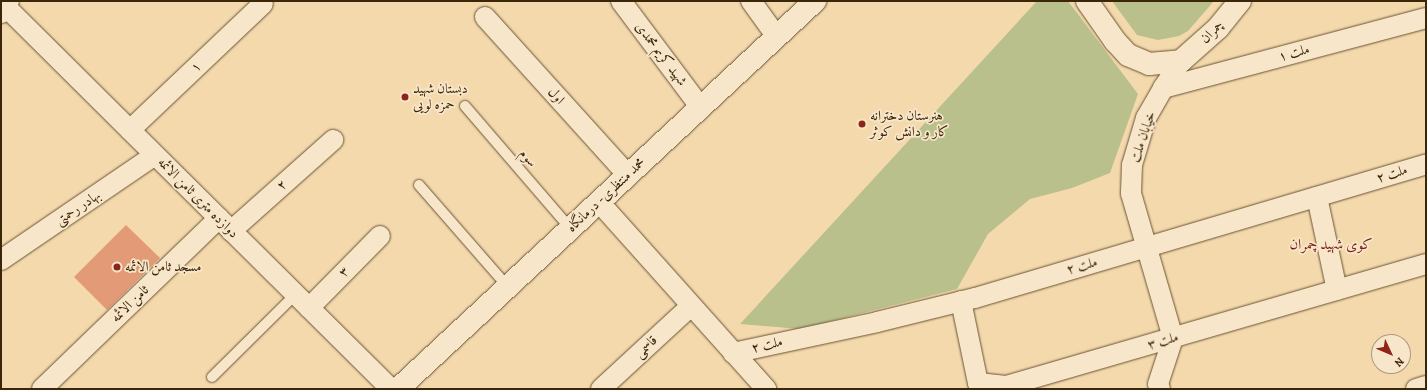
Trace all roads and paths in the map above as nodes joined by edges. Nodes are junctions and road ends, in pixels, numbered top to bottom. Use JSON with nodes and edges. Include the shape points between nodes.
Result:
{"nodes":[{"id":1,"x":621,"y":1,"type":"edge"},
{"id":2,"x":752,"y":1,"type":"edge"},
{"id":3,"x":815,"y":1,"type":"edge"},
{"id":4,"x":1087,"y":1,"type":"edge"},
{"id":5,"x":1240,"y":1,"type":"edge"},
{"id":6,"x":263,"y":4,"type":"dead end"},
{"id":7,"x":5,"y":6,"type":"edge"},
{"id":8,"x":485,"y":18,"type":"dead end"},
{"id":9,"x":1426,"y":18,"type":"edge"},
{"id":10,"x":777,"y":37,"type":"junction"},
{"id":11,"x":1182,"y":61,"type":"junction"},
{"id":12,"x":1163,"y":88,"type":"junction"},
{"id":13,"x":465,"y":106,"type":"dead end"},
{"id":14,"x":701,"y":108,"type":"junction"},
{"id":15,"x":130,"y":130,"type":"junction"},
{"id":16,"x":333,"y":140,"type":"dead end"},
{"id":17,"x":155,"y":155,"type":"junction"},
{"id":18,"x":1426,"y":164,"type":"edge"},
{"id":19,"x":628,"y":176,"type":"junction"},
{"id":20,"x":420,"y":185,"type":"dead end"},
{"id":21,"x":1317,"y":196,"type":"junction"},
{"id":22,"x":598,"y":202,"type":"junction"},
{"id":23,"x":225,"y":225,"type":"junction"},
{"id":24,"x":570,"y":228,"type":"junction"},
{"id":25,"x":380,"y":236,"type":"dead end"},
{"id":26,"x":1146,"y":247,"type":"junction"},
{"id":27,"x":1,"y":260,"type":"edge"},
{"id":28,"x":1426,"y":264,"type":"edge"},
{"id":29,"x":508,"y":287,"type":"junction"},
{"id":30,"x":1337,"y":290,"type":"junction"},
{"id":31,"x":302,"y":301,"type":"junction"},
{"id":32,"x":960,"y":301,"type":"junction"},
{"id":33,"x":691,"y":306,"type":"junction"},
{"id":34,"x":1173,"y":338,"type":"junction"},
{"id":35,"x":733,"y":352,"type":"junction"},
{"id":36,"x":212,"y":377,"type":"dead end"},
{"id":37,"x":1426,"y":386,"type":"edge"},
{"id":38,"x":42,"y":389,"type":"edge"},
{"id":39,"x":391,"y":389,"type":"edge"},
{"id":40,"x":398,"y":389,"type":"edge"},
{"id":41,"x":601,"y":389,"type":"edge"},
{"id":42,"x":766,"y":389,"type":"edge"},
{"id":43,"x":1160,"y":389,"type":"edge"},
{"id":44,"x":1416,"y":389,"type":"edge"}],
"edges":[{"from":1,"to":14,"type":"street","name":"شهید کریم محمدی"},
{"from":2,"to":10,"type":"street"},
{"from":3,"to":10,"type":"main road","name":"محمد منتظری- درمانگاه"},
{"from":4,"to":11,"type":"main road","via":[[1128,55],[1149,64]]},
{"from":5,"to":11,"type":"main road","name":"چمران","via":[[1218,28]]},
{"from":6,"to":15,"type":"street","name":"۱"},
{"from":7,"to":15,"type":"street","name":"دوازده متری ثامن الائمه"},
{"from":8,"to":19,"type":"street","name":"اول"},
{"from":9,"to":12,"type":"street","name":"ملت ۱"},
{"from":10,"to":14,"type":"main road","name":"محمد منتظری- درمانگاه"},
{"from":11,"to":12,"type":"street","name":"خیابان ملت"},
{"from":12,"to":26,"type":"street","name":"خیابان ملت","via":[[1146,118],[1132,166],[1130,193]]},
{"from":13,"to":24,"type":"lane","name":"سوم"},
{"from":14,"to":19,"type":"main road","name":"محمد منتظری- درمانگاه"},
{"from":15,"to":17,"type":"street","name":"دوازده متری ثامن الائمه"},
{"from":16,"to":23,"type":"street","name":"۲"},
{"from":17,"to":23,"type":"street","name":"دوازده متری ثامن الائمه"},
{"from":17,"to":27,"type":"street","name":"بهادر رحمتی"},
{"from":18,"to":21,"type":"street","name":"ملت ۲"},
{"from":19,"to":22,"type":"main road","name":"محمد منتظری- درمانگاه"},
{"from":20,"to":29,"type":"lane"},
{"from":21,"to":26,"type":"street","name":"ملت ۲"},
{"from":21,"to":30,"type":"street"},
{"from":22,"to":24,"type":"main road","name":"محمد منتظری- درمانگاه"},
{"from":22,"to":33,"type":"street"},
{"from":23,"to":31,"type":"street","name":"دوازده متری ثامن الائمه"},
{"from":23,"to":38,"type":"street","name":"ثامن الائمه"},
{"from":24,"to":29,"type":"main road","name":"محمد منتظری- درمانگاه"},
{"from":25,"to":31,"type":"street","name":"۳"},
{"from":26,"to":32,"type":"street","name":"ملت ۲"},
{"from":26,"to":34,"type":"street","name":"خیابان ملت"},
{"from":28,"to":30,"type":"street","name":"ملت ۳"},
{"from":29,"to":40,"type":"main road","name":"محمد منتظری- درمانگاه"},
{"from":30,"to":34,"type":"street","name":"ملت ۳"},
{"from":31,"to":36,"type":"lane"},
{"from":31,"to":39,"type":"street","name":"دوازده متری ثامن الائمه"},
{"from":32,"to":34,"type":"street","name":"ملت ۳","via":[[978,382],[1006,386]]},
{"from":32,"to":35,"type":"street","name":"ملت ۲","via":[[876,322]]},
{"from":33,"to":35,"type":"street"},
{"from":33,"to":41,"type":"street","name":"قاسمی"},
{"from":34,"to":43,"type":"street","via":[[1158,384]]},
{"from":35,"to":42,"type":"street"},
{"from":37,"to":44,"type":"street"}]}
